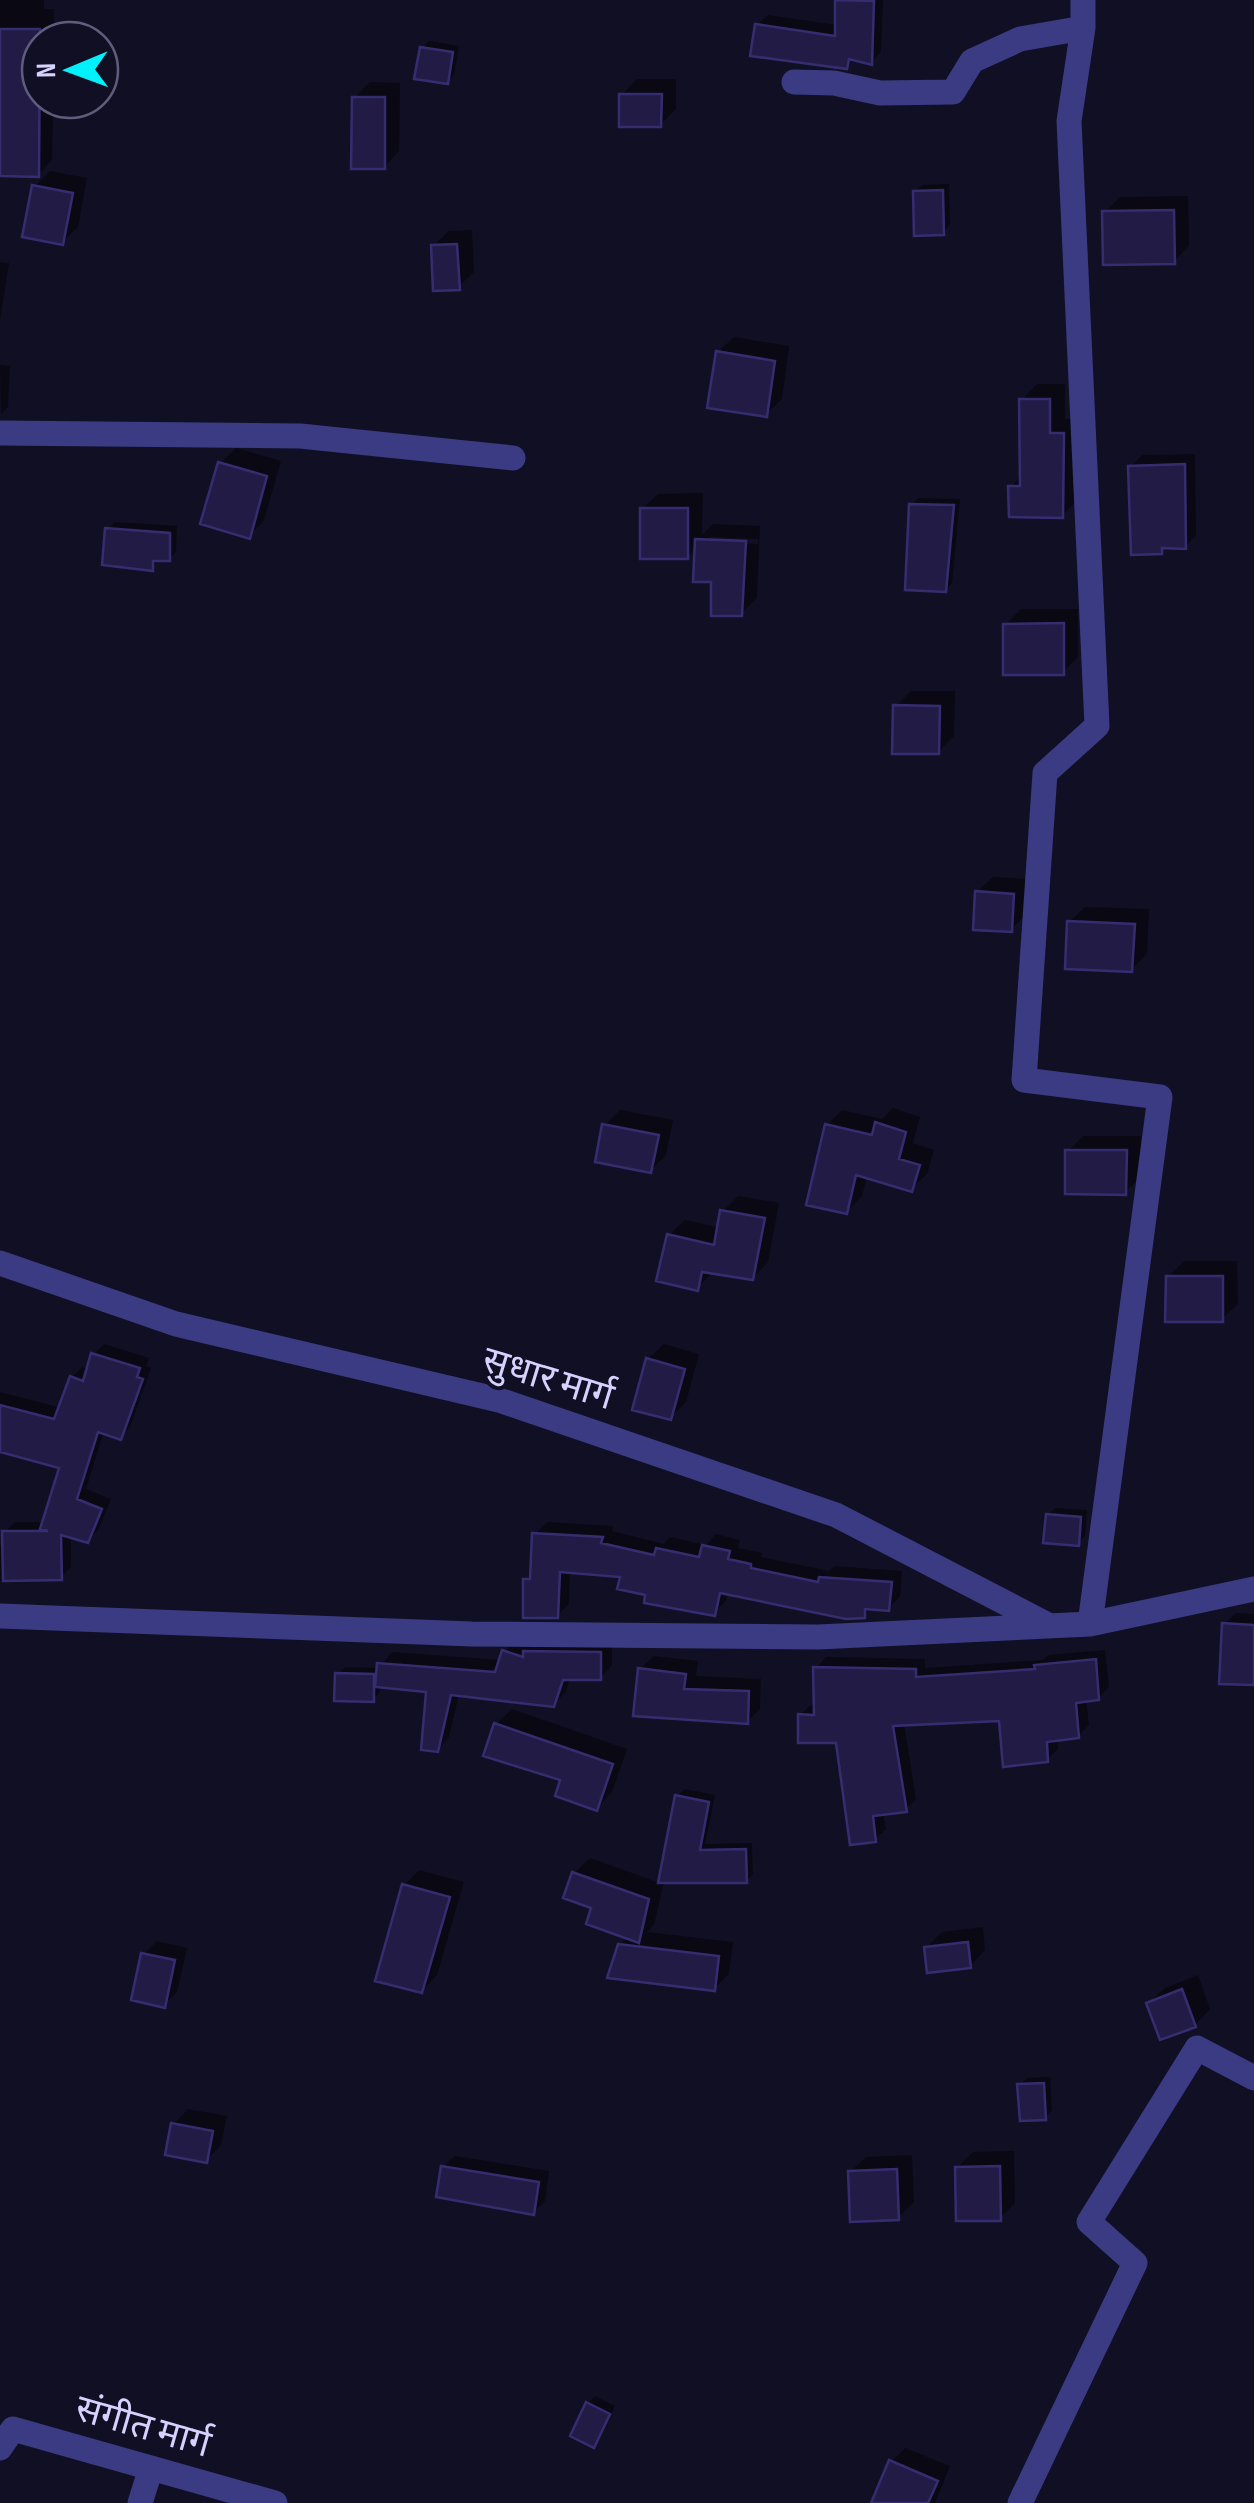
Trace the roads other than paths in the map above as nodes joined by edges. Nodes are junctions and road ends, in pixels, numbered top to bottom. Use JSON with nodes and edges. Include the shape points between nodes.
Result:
{"nodes":[{"id":1,"x":1083,"y":0,"type":"edge"},
{"id":2,"x":1083,"y":28,"type":"junction"},
{"id":3,"x":794,"y":82,"type":"dead end"},
{"id":4,"x":0,"y":433,"type":"edge"},
{"id":5,"x":512,"y":458,"type":"dead end"},
{"id":6,"x":0,"y":1263,"type":"edge"},
{"id":7,"x":1254,"y":1589,"type":"edge"},
{"id":8,"x":0,"y":1616,"type":"edge"},
{"id":9,"x":1090,"y":1624,"type":"junction"},
{"id":10,"x":1052,"y":1628,"type":"junction"},
{"id":11,"x":1254,"y":2078,"type":"edge"},
{"id":12,"x":0,"y":2448,"type":"edge"},
{"id":13,"x":151,"y":2468,"type":"junction"},
{"id":14,"x":140,"y":2503,"type":"edge"},
{"id":15,"x":274,"y":2503,"type":"edge"},
{"id":16,"x":1020,"y":2503,"type":"edge"}],
"edges":[{"from":1,"to":2,"type":"street"},
{"from":2,"to":3,"type":"street","via":[[1020,39],[972,61],[953,92],[880,93]]},
{"from":2,"to":9,"type":"street","via":[[1069,121],[1097,726],[1044,774],[1024,1080],[1160,1097]]},
{"from":4,"to":5,"type":"street","via":[[300,436]]},
{"from":6,"to":10,"type":"street","name":"सुधार मार्ग","via":[[176,1324],[499,1400],[818,1508]]},
{"from":7,"to":9,"type":"street"},
{"from":8,"to":10,"type":"street","via":[[491,1634],[818,1637]]},
{"from":9,"to":10,"type":"street"},
{"from":11,"to":16,"type":"street","via":[[1197,2048],[1089,2222],[1135,2263]]},
{"from":12,"to":13,"type":"street","name":"संगीत मार्ग","via":[[14,2429]]},
{"from":13,"to":14,"type":"street"},
{"from":13,"to":15,"type":"street","name":"संगीत मार्ग"}]}
